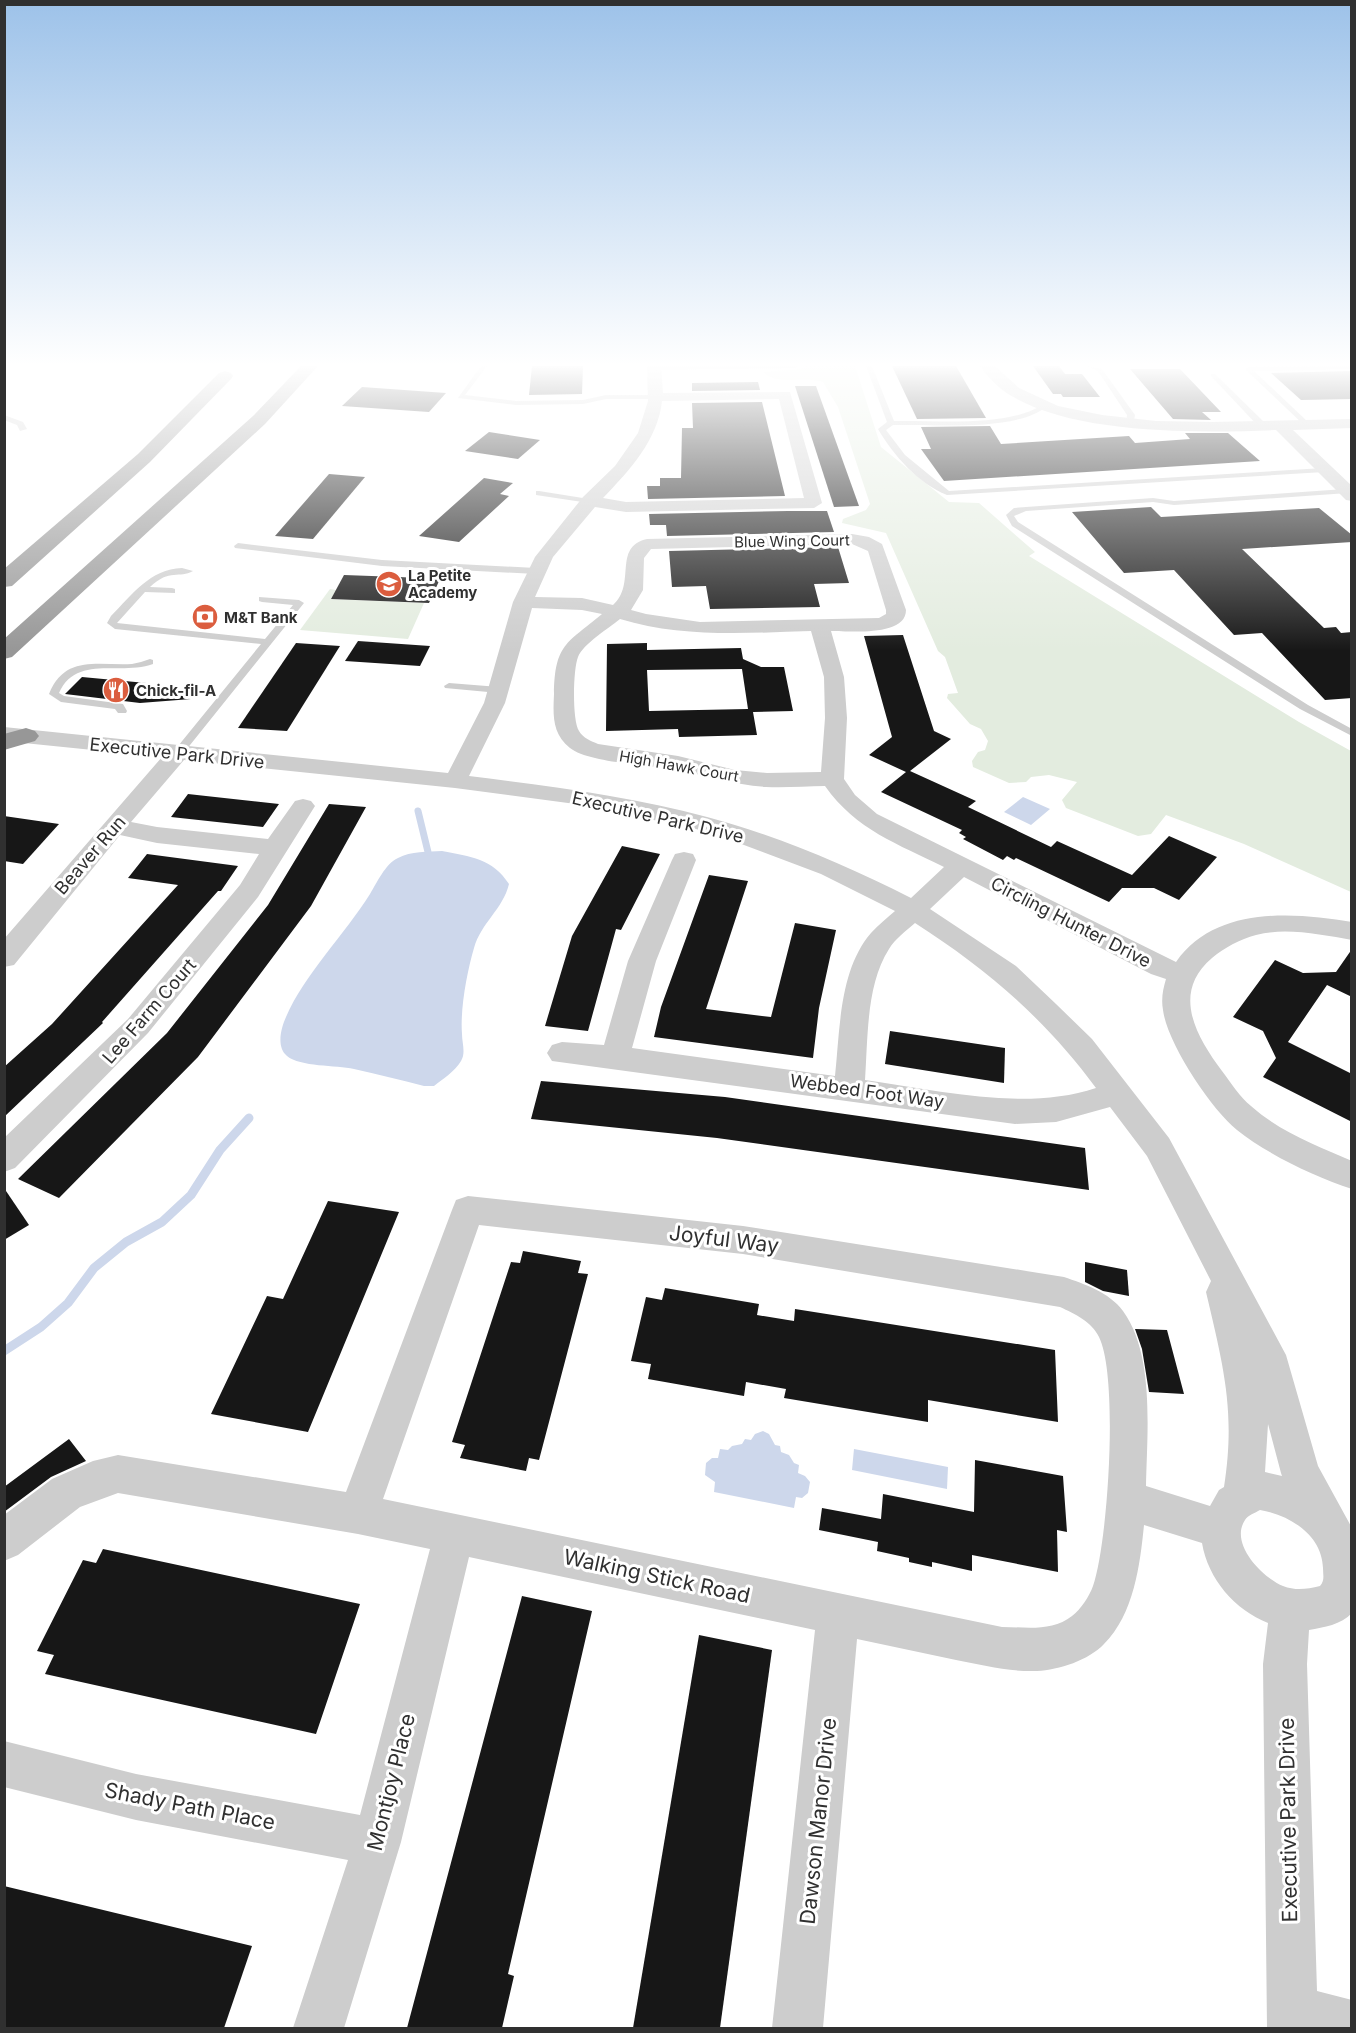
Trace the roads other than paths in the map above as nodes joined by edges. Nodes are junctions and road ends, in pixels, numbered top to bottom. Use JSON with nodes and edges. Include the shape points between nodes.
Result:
{"nodes":[{"id":1,"x":123,"y":461,"type":"edge"},
{"id":2,"x":141,"y":461,"type":"edge"},
{"id":3,"x":215,"y":461,"type":"edge"},
{"id":4,"x":625,"y":461,"type":"edge"},
{"id":5,"x":800,"y":461,"type":"edge"},
{"id":6,"x":907,"y":461,"type":"edge"},
{"id":7,"x":1313,"y":461,"type":"edge"},
{"id":8,"x":1324,"y":470,"type":"junction"},
{"id":9,"x":539,"y":493,"type":"dead end"},
{"id":10,"x":1348,"y":493,"type":"edge"},
{"id":11,"x":589,"y":501,"type":"junction"},
{"id":12,"x":22,"y":541,"type":"dead end"},
{"id":13,"x":238,"y":546,"type":"dead end"},
{"id":14,"x":189,"y":571,"type":"dead end"},
{"id":15,"x":536,"y":571,"type":"junction"},
{"id":16,"x":4,"y":581,"type":"edge"},
{"id":17,"x":143,"y":589,"type":"junction"},
{"id":18,"x":172,"y":591,"type":"dead end"},
{"id":19,"x":262,"y":599,"type":"dead end"},
{"id":20,"x":523,"y":602,"type":"junction"},
{"id":21,"x":616,"y":612,"type":"junction"},
{"id":22,"x":819,"y":624,"type":"junction"},
{"id":23,"x":267,"y":642,"type":"junction"},
{"id":24,"x":4,"y":652,"type":"edge"},
{"id":25,"x":150,"y":662,"type":"dead end"},
{"id":26,"x":449,"y":686,"type":"dead end"},
{"id":27,"x":499,"y":690,"type":"junction"},
{"id":28,"x":122,"y":711,"type":"dead end"},
{"id":29,"x":1352,"y":733,"type":"edge"},
{"id":30,"x":12,"y":737,"type":"edge"},
{"id":31,"x":177,"y":753,"type":"junction"},
{"id":32,"x":832,"y":779,"type":"junction"},
{"id":33,"x":455,"y":781,"type":"junction"},
{"id":34,"x":303,"y":806,"type":"dead end"},
{"id":35,"x":115,"y":826,"type":"junction"},
{"id":36,"x":275,"y":848,"type":"junction"},
{"id":37,"x":684,"y":860,"type":"dead end"},
{"id":38,"x":961,"y":866,"type":"junction"},
{"id":39,"x":912,"y":909,"type":"junction"},
{"id":40,"x":1352,"y":931,"type":"edge"},
{"id":41,"x":4,"y":958,"type":"edge"},
{"id":42,"x":1183,"y":974,"type":"junction"},
{"id":43,"x":562,"y":1053,"type":"dead end"},
{"id":44,"x":615,"y":1057,"type":"junction"},
{"id":45,"x":849,"y":1088,"type":"junction"},
{"id":46,"x":1118,"y":1092,"type":"junction"},
{"id":47,"x":4,"y":1159,"type":"edge"},
{"id":48,"x":1352,"y":1176,"type":"edge"},
{"id":49,"x":1212,"y":1249,"type":"junction"},
{"id":50,"x":1242,"y":1495,"type":"junction"},
{"id":51,"x":1126,"y":1499,"type":"junction"},
{"id":52,"x":358,"y":1514,"type":"junction"},
{"id":53,"x":1328,"y":1526,"type":"junction"},
{"id":54,"x":1220,"y":1529,"type":"junction"},
{"id":55,"x":454,"y":1534,"type":"junction"},
{"id":56,"x":4,"y":1541,"type":"edge"},
{"id":57,"x":1348,"y":1564,"type":"edge"},
{"id":58,"x":1290,"y":1611,"type":"junction"},
{"id":59,"x":838,"y":1614,"type":"junction"},
{"id":60,"x":4,"y":1764,"type":"edge"},
{"id":61,"x":377,"y":1842,"type":"junction"},
{"id":62,"x":1293,"y":2019,"type":"edge"},
{"id":63,"x":1352,"y":2026,"type":"edge"},
{"id":64,"x":319,"y":2028,"type":"edge"},
{"id":65,"x":798,"y":2028,"type":"edge"}],
"edges":[{"from":1,"to":12,"type":"highway"},
{"from":2,"to":16,"type":"highway"},
{"from":3,"to":24,"type":"highway"},
{"from":4,"to":11,"type":"street"},
{"from":5,"to":11,"type":"street","via":[[814,503],[626,507]]},
{"from":6,"to":8,"type":"lane","via":[[946,493]]},
{"from":7,"to":8,"type":"street"},
{"from":8,"to":10,"type":"street"},
{"from":9,"to":11,"type":"lane"},
{"from":10,"to":29,"type":"lane","via":[[1174,503],[1153,500],[1026,509],[1010,515],[1015,524],[1304,707]]},
{"from":11,"to":15,"type":"street","via":[[557,538]]},
{"from":13,"to":15,"type":"lane","via":[[382,563]]},
{"from":14,"to":17,"type":"lane","via":[[164,572]]},
{"from":15,"to":20,"type":"street"},
{"from":17,"to":18,"type":"lane"},
{"from":17,"to":23,"type":"lane","via":[[114,618],[115,626]]},
{"from":19,"to":23,"type":"lane","via":[[299,603]]},
{"from":20,"to":21,"type":"street","name":"Blue Wing Court","via":[[582,604]]},
{"from":20,"to":27,"type":"street"},
{"from":21,"to":22,"type":"street","name":"Blue Wing Court","via":[[670,626],[700,628]]},
{"from":21,"to":22,"type":"street","name":"Blue Wing Court","via":[[635,589],[635,555],[647,544],[852,539],[871,544],[876,548],[896,617],[883,624]]},
{"from":21,"to":32,"type":"street","name":"High Hawk Court","via":[[575,646],[565,666],[564,720],[569,734],[579,744],[735,777]]},
{"from":22,"to":32,"type":"street","via":[[834,677]]},
{"from":23,"to":31,"type":"lane"},
{"from":25,"to":28,"type":"lane","via":[[139,668],[84,666],[55,689],[54,694],[61,699],[119,706]]},
{"from":26,"to":27,"type":"lane"},
{"from":27,"to":33,"type":"street"},
{"from":30,"to":31,"type":"street","name":"Executive Park Drive"},
{"from":31,"to":33,"type":"street","name":"Executive Park Drive"},
{"from":31,"to":35,"type":"street","name":"Beaver Run"},
{"from":32,"to":38,"type":"street","name":"Circling Hunter Drive","via":[[847,800],[869,819]]},
{"from":33,"to":39,"type":"street","name":"Executive Park Drive","via":[[583,798],[701,823],[830,868]]},
{"from":34,"to":36,"type":"street","name":"Lee Farm Court"},
{"from":35,"to":36,"type":"street","via":[[157,835]]},
{"from":35,"to":41,"type":"street","name":"Beaver Run"},
{"from":36,"to":47,"type":"street","name":"Lee Farm Court","via":[[249,891],[138,1026]]},
{"from":37,"to":44,"type":"street","via":[[642,961]]},
{"from":38,"to":39,"type":"street"},
{"from":38,"to":42,"type":"street","name":"Circling Hunter Drive","via":[[1161,967]]},
{"from":39,"to":45,"type":"street","via":[[880,940],[863,973]]},
{"from":39,"to":46,"type":"street","name":"Executive Park Drive","via":[[1006,973],[1082,1047]]},
{"from":40,"to":42,"type":"street","via":[[1263,924],[1218,940],[1189,962]]},
{"from":42,"to":48,"type":"street","via":[[1176,992],[1176,1013],[1187,1041],[1240,1115],[1273,1137]]},
{"from":43,"to":44,"type":"street","name":"Webbed Foot Way"},
{"from":44,"to":45,"type":"street","name":"Webbed Foot Way"},
{"from":45,"to":46,"type":"street","name":"Webbed Foot Way","via":[[1043,1113],[1071,1109]]},
{"from":46,"to":49,"type":"street","name":"Executive Park Drive","via":[[1158,1147]]},
{"from":49,"to":50,"type":"street","name":"Executive Park Drive","via":[[1238,1353],[1249,1418],[1249,1455]]},
{"from":49,"to":53,"type":"street","name":"Executive Park Drive","via":[[1268,1355],[1300,1473]]},
{"from":50,"to":53,"type":"street","via":[[1258,1490],[1295,1498]]},
{"from":50,"to":54,"type":"street","via":[[1223,1514]]},
{"from":51,"to":52,"type":"street","name":"Joyful Way","via":[[1128,1426],[1123,1355],[1112,1324],[1093,1305],[1064,1292],[743,1240],[468,1210]]},
{"from":51,"to":54,"type":"street"},
{"from":51,"to":59,"type":"street","name":"Walking Stick Road","via":[[1121,1562],[1114,1590],[1099,1618],[1081,1638],[1044,1649],[1002,1648]]},
{"from":52,"to":55,"type":"street","name":"Walking Stick Road"},
{"from":52,"to":56,"type":"street","name":"Walking Stick Road","via":[[118,1474],[66,1493]]},
{"from":53,"to":57,"type":"street"},
{"from":54,"to":58,"type":"street","via":[[1222,1546],[1240,1580],[1272,1605]]},
{"from":55,"to":59,"type":"street","name":"Walking Stick Road"},
{"from":55,"to":61,"type":"street","name":"Montjoy Place"},
{"from":57,"to":58,"type":"street","via":[[1344,1586],[1333,1603],[1314,1612]]},
{"from":58,"to":62,"type":"street","name":"Executive Park Drive","via":[[1285,1664]]},
{"from":59,"to":65,"type":"street","name":"Dawson Manor Drive"},
{"from":60,"to":61,"type":"street","name":"Shady Path Place","via":[[136,1797]]},
{"from":61,"to":64,"type":"street","name":"Montjoy Place"},
{"from":62,"to":63,"type":"street"}]}
